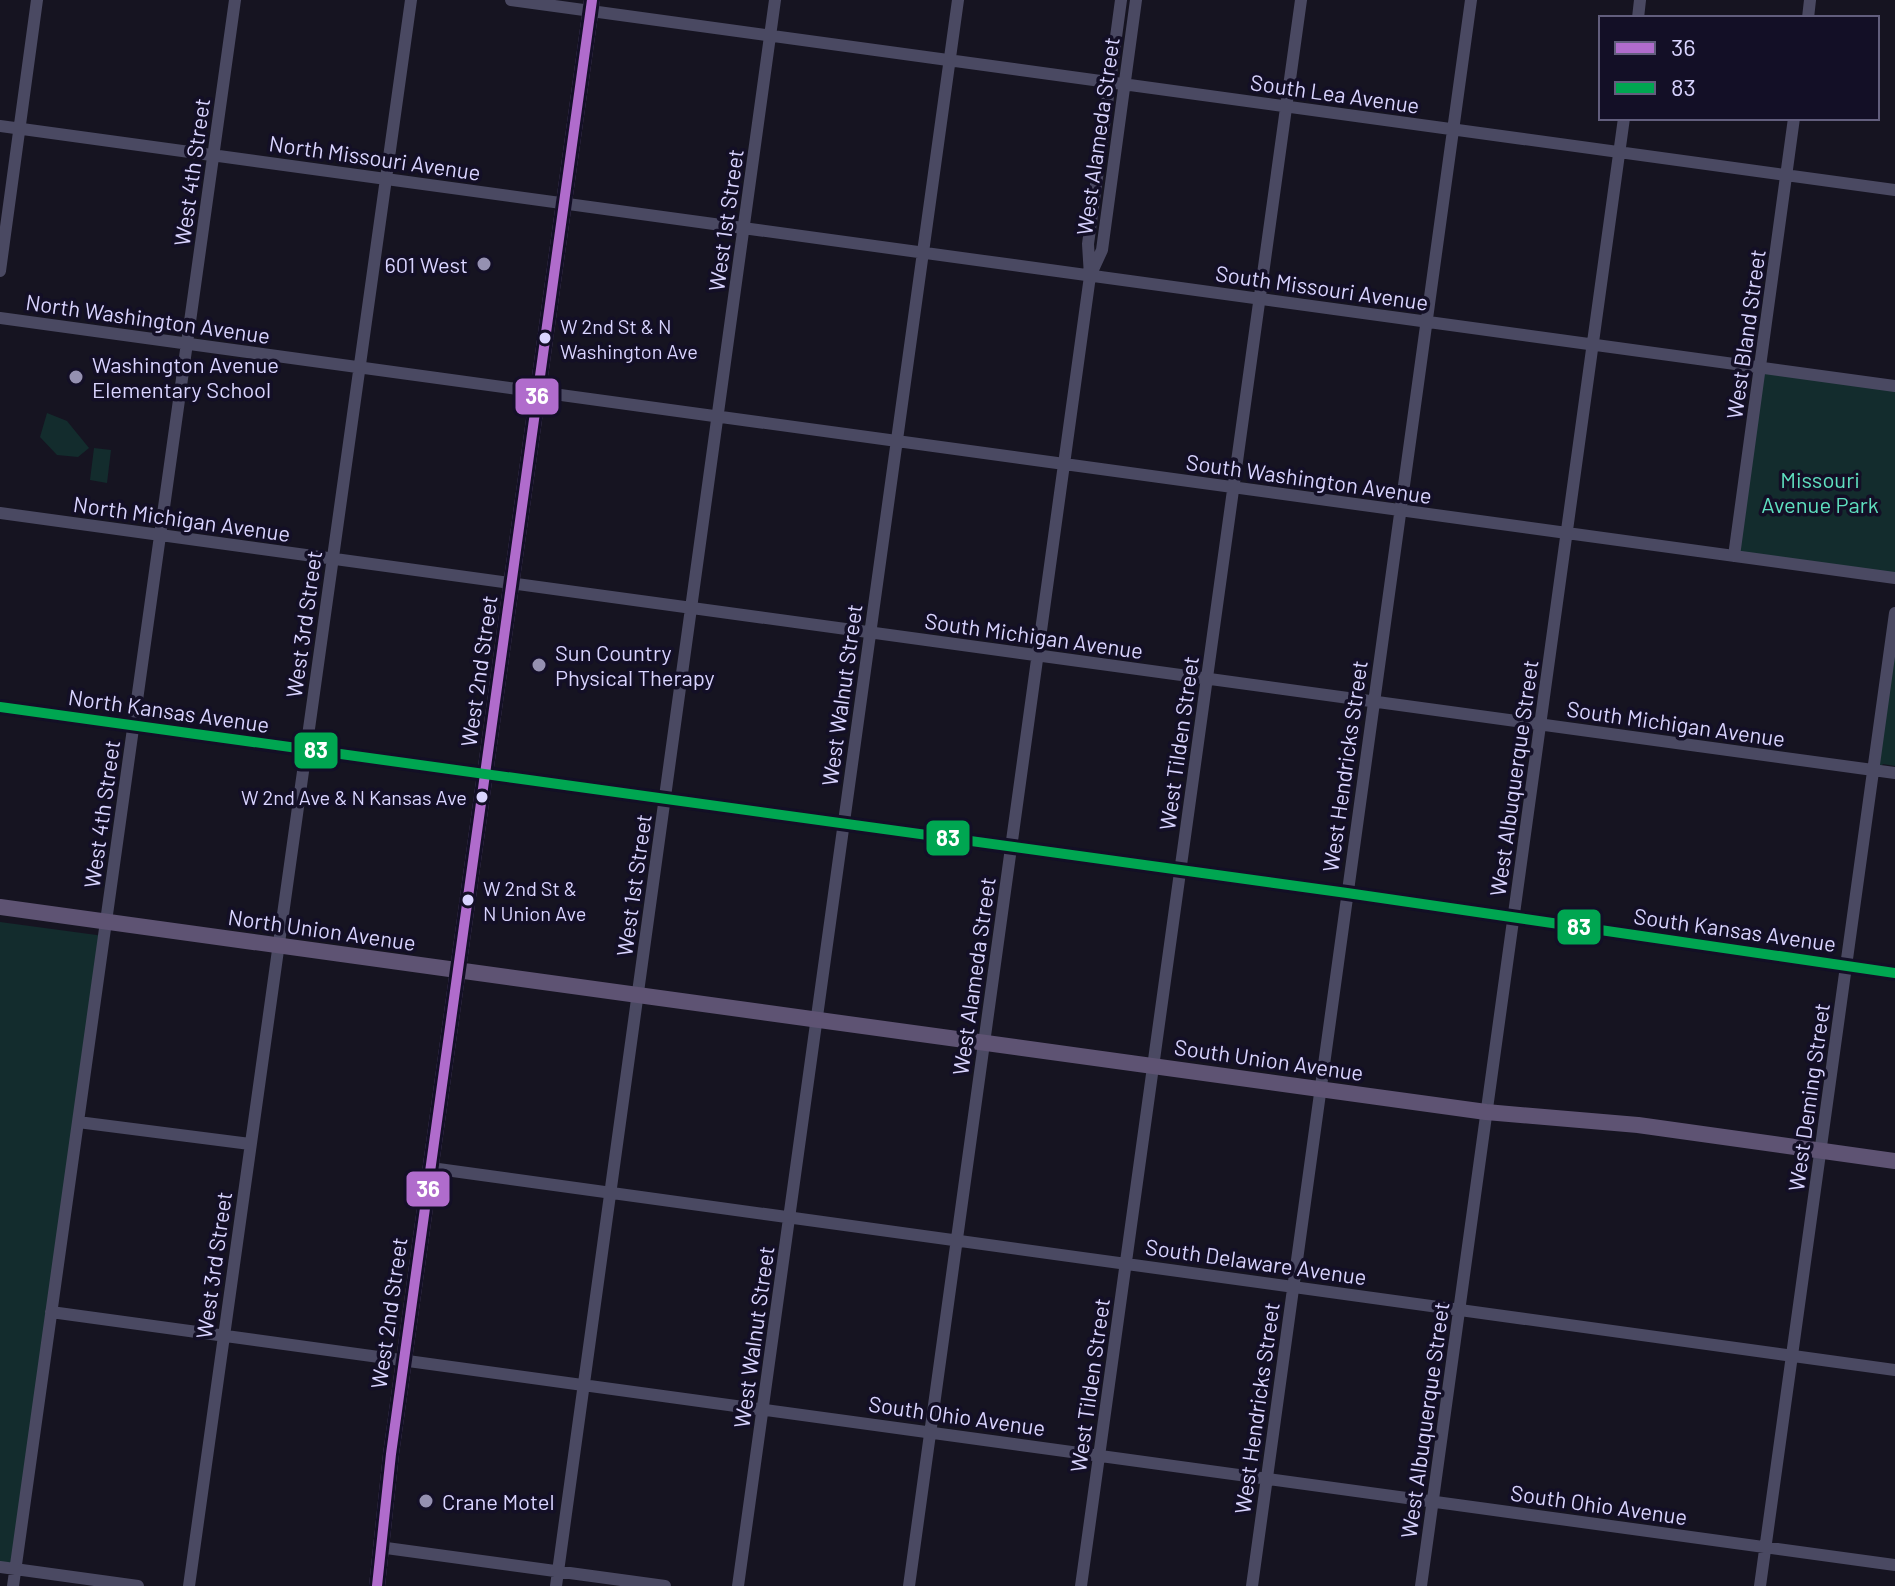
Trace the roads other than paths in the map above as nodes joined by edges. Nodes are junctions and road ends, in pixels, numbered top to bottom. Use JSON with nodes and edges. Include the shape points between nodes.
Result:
{"nodes":[{"id":1,"x":37,"y":0,"type":"edge"},
{"id":2,"x":235,"y":0,"type":"edge"},
{"id":3,"x":411,"y":0,"type":"edge"},
{"id":4,"x":511,"y":0,"type":"edge"},
{"id":5,"x":775,"y":0,"type":"edge"},
{"id":6,"x":958,"y":0,"type":"edge"},
{"id":7,"x":1121,"y":0,"type":"edge"},
{"id":8,"x":1136,"y":0,"type":"edge"},
{"id":9,"x":1301,"y":0,"type":"edge"},
{"id":10,"x":1471,"y":0,"type":"edge"},
{"id":11,"x":591,"y":5,"type":"edge"},
{"id":12,"x":771,"y":35,"type":"junction"},
{"id":13,"x":949,"y":59,"type":"junction"},
{"id":14,"x":1110,"y":81,"type":"junction"},
{"id":15,"x":1125,"y":83,"type":"junction"},
{"id":16,"x":1287,"y":106,"type":"junction"},
{"id":17,"x":1624,"y":120,"type":"edge"},
{"id":18,"x":1794,"y":120,"type":"edge"},
{"id":19,"x":0,"y":126,"type":"edge"},
{"id":20,"x":20,"y":129,"type":"junction"},
{"id":21,"x":1453,"y":129,"type":"junction"},
{"id":22,"x":1619,"y":152,"type":"junction"},
{"id":23,"x":213,"y":156,"type":"junction"},
{"id":24,"x":1786,"y":175,"type":"junction"},
{"id":25,"x":386,"y":179,"type":"junction"},
{"id":26,"x":1895,"y":190,"type":"edge"},
{"id":27,"x":564,"y":204,"type":"junction"},
{"id":28,"x":744,"y":228,"type":"junction"},
{"id":29,"x":923,"y":253,"type":"junction"},
{"id":30,"x":0,"y":271,"type":"edge"},
{"id":31,"x":1090,"y":276,"type":"junction"},
{"id":32,"x":1260,"y":299,"type":"junction"},
{"id":33,"x":0,"y":318,"type":"edge"},
{"id":34,"x":1426,"y":322,"type":"junction"},
{"id":35,"x":187,"y":344,"type":"junction"},
{"id":36,"x":1593,"y":345,"type":"junction"},
{"id":37,"x":360,"y":368,"type":"junction"},
{"id":38,"x":1760,"y":368,"type":"junction"},
{"id":39,"x":1895,"y":386,"type":"edge"},
{"id":40,"x":539,"y":392,"type":"junction"},
{"id":41,"x":718,"y":416,"type":"junction"},
{"id":42,"x":897,"y":441,"type":"junction"},
{"id":43,"x":1064,"y":464,"type":"junction"},
{"id":44,"x":1234,"y":487,"type":"junction"},
{"id":45,"x":1400,"y":510,"type":"junction"},
{"id":46,"x":0,"y":513,"type":"edge"},
{"id":47,"x":1567,"y":534,"type":"junction"},
{"id":48,"x":161,"y":535,"type":"junction"},
{"id":49,"x":1734,"y":556,"type":"junction"},
{"id":50,"x":333,"y":558,"type":"junction"},
{"id":51,"x":1895,"y":578,"type":"edge"},
{"id":52,"x":512,"y":583,"type":"junction"},
{"id":53,"x":691,"y":608,"type":"junction"},
{"id":54,"x":1895,"y":613,"type":"edge"},
{"id":55,"x":870,"y":633,"type":"junction"},
{"id":56,"x":1037,"y":656,"type":"junction"},
{"id":57,"x":1208,"y":678,"type":"junction"},
{"id":58,"x":1373,"y":702,"type":"junction"},
{"id":59,"x":0,"y":707,"type":"edge"},
{"id":60,"x":1540,"y":725,"type":"junction"},
{"id":61,"x":134,"y":726,"type":"junction"},
{"id":62,"x":306,"y":749,"type":"junction"},
{"id":63,"x":1873,"y":770,"type":"junction"},
{"id":64,"x":1895,"y":773,"type":"edge"},
{"id":65,"x":486,"y":774,"type":"junction"},
{"id":66,"x":665,"y":797,"type":"junction"},
{"id":67,"x":844,"y":823,"type":"junction"},
{"id":68,"x":1011,"y":846,"type":"junction"},
{"id":69,"x":1181,"y":870,"type":"junction"},
{"id":70,"x":1347,"y":893,"type":"junction"},
{"id":71,"x":0,"y":907,"type":"edge"},
{"id":72,"x":1514,"y":917,"type":"junction"},
{"id":73,"x":106,"y":921,"type":"junction"},
{"id":74,"x":279,"y":945,"type":"junction"},
{"id":75,"x":1846,"y":966,"type":"junction"},
{"id":76,"x":459,"y":970,"type":"junction"},
{"id":77,"x":1895,"y":973,"type":"edge"},
{"id":78,"x":638,"y":994,"type":"junction"},
{"id":79,"x":817,"y":1019,"type":"junction"},
{"id":80,"x":984,"y":1041,"type":"junction"},
{"id":81,"x":1154,"y":1065,"type":"junction"},
{"id":82,"x":1320,"y":1088,"type":"junction"},
{"id":83,"x":1486,"y":1112,"type":"junction"},
{"id":84,"x":78,"y":1122,"type":"junction"},
{"id":85,"x":250,"y":1144,"type":"junction"},
{"id":86,"x":1820,"y":1150,"type":"junction"},
{"id":87,"x":1895,"y":1161,"type":"edge"},
{"id":88,"x":431,"y":1168,"type":"junction"},
{"id":89,"x":611,"y":1194,"type":"junction"},
{"id":90,"x":789,"y":1218,"type":"junction"},
{"id":91,"x":957,"y":1241,"type":"junction"},
{"id":92,"x":1126,"y":1264,"type":"junction"},
{"id":93,"x":1293,"y":1287,"type":"junction"},
{"id":94,"x":1459,"y":1310,"type":"junction"},
{"id":95,"x":51,"y":1312,"type":"junction"},
{"id":96,"x":223,"y":1335,"type":"junction"},
{"id":97,"x":1792,"y":1356,"type":"junction"},
{"id":98,"x":404,"y":1360,"type":"junction"},
{"id":99,"x":1895,"y":1370,"type":"edge"},
{"id":100,"x":584,"y":1384,"type":"junction"},
{"id":101,"x":763,"y":1409,"type":"junction"},
{"id":102,"x":930,"y":1432,"type":"junction"},
{"id":103,"x":1100,"y":1455,"type":"junction"},
{"id":104,"x":1266,"y":1478,"type":"junction"},
{"id":105,"x":1433,"y":1501,"type":"junction"},
{"id":106,"x":379,"y":1547,"type":"junction"},
{"id":107,"x":1765,"y":1547,"type":"junction"},
{"id":108,"x":1895,"y":1565,"type":"edge"},
{"id":109,"x":0,"y":1567,"type":"edge"},
{"id":110,"x":15,"y":1569,"type":"junction"},
{"id":111,"x":558,"y":1571,"type":"junction"},
{"id":112,"x":13,"y":1586,"type":"edge"},
{"id":113,"x":138,"y":1586,"type":"edge"},
{"id":114,"x":189,"y":1586,"type":"edge"},
{"id":115,"x":377,"y":1586,"type":"edge"},
{"id":116,"x":556,"y":1586,"type":"edge"},
{"id":117,"x":665,"y":1586,"type":"edge"},
{"id":118,"x":738,"y":1586,"type":"edge"},
{"id":119,"x":909,"y":1586,"type":"edge"},
{"id":120,"x":1081,"y":1586,"type":"edge"},
{"id":121,"x":1252,"y":1586,"type":"edge"},
{"id":122,"x":1421,"y":1586,"type":"edge"},
{"id":123,"x":1760,"y":1586,"type":"edge"}],
"edges":[{"from":1,"to":20,"type":"street"},
{"from":2,"to":23,"type":"street","name":"West 4th Street"},
{"from":3,"to":25,"type":"street","name":"West 3rd Street"},
{"from":4,"to":11,"type":"street","name":"South Lea Avenue"},
{"from":5,"to":12,"type":"street","name":"West 1st Street"},
{"from":6,"to":13,"type":"street","name":"West Walnut Street"},
{"from":7,"to":14,"type":"street","name":"West Alameda Street"},
{"from":8,"to":15,"type":"street","name":"West Alameda Street"},
{"from":9,"to":16,"type":"street","name":"West Tilden Street"},
{"from":10,"to":21,"type":"street","name":"West Hendricks Street"},
{"from":11,"to":12,"type":"street","name":"South Lea Avenue"},
{"from":11,"to":27,"type":"main road","name":"West 2nd Street"},
{"from":12,"to":13,"type":"street","name":"South Lea Avenue"},
{"from":12,"to":28,"type":"street","name":"West 1st Street"},
{"from":13,"to":14,"type":"street","name":"South Lea Avenue"},
{"from":13,"to":29,"type":"street","name":"West Walnut Street"},
{"from":14,"to":15,"type":"street","name":"South Lea Avenue"},
{"from":14,"to":31,"type":"street","name":"West Alameda Street","via":[[1088,244]]},
{"from":15,"to":16,"type":"street","name":"South Lea Avenue"},
{"from":15,"to":31,"type":"street","name":"West Alameda Street","via":[[1102,250]]},
{"from":16,"to":21,"type":"street","name":"South Lea Avenue"},
{"from":16,"to":32,"type":"street","name":"West Tilden Street"},
{"from":17,"to":22,"type":"street","name":"West Albuquerque Street"},
{"from":18,"to":24,"type":"street","name":"West Bland Street"},
{"from":19,"to":20,"type":"street","name":"North Missouri Avenue"},
{"from":20,"to":23,"type":"street","name":"North Missouri Avenue"},
{"from":20,"to":30,"type":"street"},
{"from":21,"to":22,"type":"street","name":"South Lea Avenue"},
{"from":21,"to":34,"type":"street","name":"West Hendricks Street"},
{"from":22,"to":24,"type":"street","name":"South Lea Avenue"},
{"from":22,"to":36,"type":"street","name":"West Albuquerque Street"},
{"from":23,"to":25,"type":"street","name":"North Missouri Avenue"},
{"from":23,"to":35,"type":"street","name":"West 4th Street"},
{"from":24,"to":26,"type":"street","name":"South Lea Avenue"},
{"from":24,"to":38,"type":"street","name":"West Bland Street"},
{"from":25,"to":27,"type":"street","name":"North Missouri Avenue"},
{"from":25,"to":37,"type":"street","name":"West 3rd Street"},
{"from":27,"to":28,"type":"street","name":"North Missouri Avenue"},
{"from":27,"to":40,"type":"main road","name":"West 2nd Street"},
{"from":28,"to":29,"type":"street","name":"South Missouri Avenue"},
{"from":28,"to":41,"type":"street","name":"West 1st Street"},
{"from":29,"to":31,"type":"street","name":"South Missouri Avenue"},
{"from":29,"to":42,"type":"street","name":"West Walnut Street"},
{"from":31,"to":32,"type":"street","name":"South Missouri Avenue"},
{"from":31,"to":43,"type":"street","name":"West Alameda Street"},
{"from":32,"to":34,"type":"street","name":"South Missouri Avenue"},
{"from":32,"to":44,"type":"street","name":"West Tilden Street"},
{"from":33,"to":35,"type":"street","name":"North Washington Avenue"},
{"from":34,"to":36,"type":"street","name":"South Missouri Avenue"},
{"from":34,"to":45,"type":"street","name":"West Hendricks Street"},
{"from":35,"to":37,"type":"street","name":"North Washington Avenue"},
{"from":35,"to":48,"type":"street","name":"West 4th Street"},
{"from":36,"to":38,"type":"street","name":"South Missouri Avenue"},
{"from":36,"to":47,"type":"street","name":"West Albuquerque Street"},
{"from":37,"to":40,"type":"street","name":"North Washington Avenue"},
{"from":37,"to":50,"type":"street","name":"West 3rd Street"},
{"from":38,"to":39,"type":"street","name":"South Missouri Avenue"},
{"from":38,"to":49,"type":"street","name":"West Bland Street"},
{"from":40,"to":41,"type":"street","name":"North Washington Avenue"},
{"from":40,"to":52,"type":"main road","name":"West 2nd Street"},
{"from":41,"to":42,"type":"street","name":"South Washington Avenue"},
{"from":41,"to":53,"type":"street","name":"West 1st Street"},
{"from":42,"to":43,"type":"street","name":"South Washington Avenue"},
{"from":42,"to":55,"type":"street","name":"West Walnut Street"},
{"from":43,"to":44,"type":"street","name":"South Washington Avenue"},
{"from":43,"to":56,"type":"street","name":"West Alameda Street"},
{"from":44,"to":45,"type":"street","name":"South Washington Avenue"},
{"from":44,"to":57,"type":"street","name":"West Tilden Street"},
{"from":45,"to":47,"type":"street","name":"South Washington Avenue"},
{"from":45,"to":58,"type":"street","name":"West Hendricks Street"},
{"from":46,"to":48,"type":"street","name":"North Michigan Avenue"},
{"from":47,"to":49,"type":"street","name":"South Washington Avenue"},
{"from":47,"to":60,"type":"street","name":"West Albuquerque Street"},
{"from":48,"to":50,"type":"street","name":"North Michigan Avenue"},
{"from":48,"to":61,"type":"street","name":"West 4th Street"},
{"from":49,"to":51,"type":"street","name":"South Washington Avenue"},
{"from":50,"to":52,"type":"street","name":"North Michigan Avenue"},
{"from":50,"to":62,"type":"street","name":"West 3rd Street"},
{"from":52,"to":53,"type":"street","name":"North Michigan Avenue"},
{"from":52,"to":65,"type":"main road","name":"West 2nd Street"},
{"from":53,"to":55,"type":"street","name":"South Michigan Avenue"},
{"from":53,"to":66,"type":"street","name":"West 1st Street"},
{"from":54,"to":63,"type":"street","name":"West Deming Street"},
{"from":55,"to":56,"type":"street","name":"South Michigan Avenue"},
{"from":55,"to":67,"type":"street","name":"West Walnut Street"},
{"from":56,"to":57,"type":"street","name":"South Michigan Avenue"},
{"from":56,"to":68,"type":"street","name":"West Alameda Street"},
{"from":57,"to":58,"type":"street","name":"South Michigan Avenue"},
{"from":57,"to":69,"type":"street","name":"West Tilden Street"},
{"from":58,"to":60,"type":"street","name":"South Michigan Avenue"},
{"from":58,"to":70,"type":"street","name":"West Hendricks Street"},
{"from":59,"to":61,"type":"street","name":"North Kansas Avenue"},
{"from":60,"to":63,"type":"street","name":"South Michigan Avenue"},
{"from":60,"to":72,"type":"street","name":"West Albuquerque Street"},
{"from":61,"to":62,"type":"street","name":"North Kansas Avenue"},
{"from":61,"to":73,"type":"street","name":"West 4th Street"},
{"from":62,"to":65,"type":"street","name":"North Kansas Avenue"},
{"from":62,"to":74,"type":"street","name":"West 3rd Street"},
{"from":63,"to":64,"type":"street","name":"South Michigan Avenue"},
{"from":63,"to":75,"type":"street","name":"West Deming Street"},
{"from":65,"to":66,"type":"street","name":"North Kansas Avenue"},
{"from":65,"to":76,"type":"main road","name":"West 2nd Street"},
{"from":66,"to":67,"type":"street","name":"South Kansas Avenue"},
{"from":66,"to":78,"type":"street","name":"West 1st Street"},
{"from":67,"to":68,"type":"street","name":"South Kansas Avenue"},
{"from":67,"to":79,"type":"street","name":"West Walnut Street"},
{"from":68,"to":69,"type":"street","name":"South Kansas Avenue"},
{"from":68,"to":80,"type":"street","name":"West Alameda Street"},
{"from":69,"to":70,"type":"street","name":"South Kansas Avenue"},
{"from":69,"to":81,"type":"street","name":"West Tilden Street"},
{"from":70,"to":72,"type":"street","name":"South Kansas Avenue"},
{"from":70,"to":82,"type":"street","name":"West Hendricks Street"},
{"from":71,"to":73,"type":"main road","name":"North Union Avenue"},
{"from":72,"to":75,"type":"street","name":"South Kansas Avenue"},
{"from":72,"to":83,"type":"street","name":"West Albuquerque Street"},
{"from":73,"to":74,"type":"main road","name":"North Union Avenue"},
{"from":73,"to":84,"type":"street","name":"West 4th Street"},
{"from":74,"to":76,"type":"main road","name":"North Union Avenue"},
{"from":74,"to":85,"type":"street","name":"West 3rd Street"},
{"from":75,"to":77,"type":"street","name":"South Kansas Avenue"},
{"from":75,"to":86,"type":"street","name":"West Deming Street"},
{"from":76,"to":78,"type":"main road","name":"North Union Avenue"},
{"from":76,"to":88,"type":"main road","name":"West 2nd Street"},
{"from":78,"to":79,"type":"main road","name":"South Union Avenue"},
{"from":78,"to":89,"type":"street","name":"West 1st Street"},
{"from":79,"to":80,"type":"main road","name":"South Union Avenue"},
{"from":79,"to":90,"type":"street","name":"West Walnut Street"},
{"from":80,"to":81,"type":"main road","name":"South Union Avenue"},
{"from":80,"to":91,"type":"street","name":"West Alameda Street"},
{"from":81,"to":82,"type":"main road","name":"South Union Avenue"},
{"from":81,"to":92,"type":"street","name":"West Tilden Street"},
{"from":82,"to":83,"type":"main road","name":"South Union Avenue"},
{"from":82,"to":93,"type":"street","name":"West Hendricks Street"},
{"from":83,"to":86,"type":"main road","name":"South Union Avenue","via":[[1638,1125]]},
{"from":83,"to":94,"type":"street","name":"West Albuquerque Street"},
{"from":84,"to":85,"type":"street"},
{"from":84,"to":95,"type":"street","name":"West 4th Street"},
{"from":85,"to":96,"type":"street","name":"West 3rd Street"},
{"from":86,"to":87,"type":"main road","name":"South Union Avenue"},
{"from":86,"to":97,"type":"street","name":"West Deming Street"},
{"from":88,"to":89,"type":"street","name":"South Delaware Avenue"},
{"from":88,"to":98,"type":"main road","name":"West 2nd Street"},
{"from":89,"to":90,"type":"street","name":"South Delaware Avenue"},
{"from":89,"to":100,"type":"street","name":"West 1st Street"},
{"from":90,"to":91,"type":"street","name":"South Delaware Avenue"},
{"from":90,"to":101,"type":"street","name":"West Walnut Street"},
{"from":91,"to":92,"type":"street","name":"South Delaware Avenue"},
{"from":91,"to":102,"type":"street","name":"West Alameda Street"},
{"from":92,"to":93,"type":"street","name":"South Delaware Avenue"},
{"from":92,"to":103,"type":"street","name":"West Tilden Street"},
{"from":93,"to":94,"type":"street","name":"South Delaware Avenue"},
{"from":93,"to":104,"type":"street","name":"West Hendricks Street"},
{"from":94,"to":97,"type":"street","name":"South Delaware Avenue"},
{"from":94,"to":105,"type":"street","name":"West Albuquerque Street"},
{"from":95,"to":96,"type":"street","name":"South Ohio Avenue"},
{"from":95,"to":110,"type":"street","name":"West 4th Street"},
{"from":96,"to":98,"type":"street","name":"South Ohio Avenue"},
{"from":96,"to":114,"type":"street","name":"West 3rd Street"},
{"from":97,"to":99,"type":"street","name":"South Delaware Avenue"},
{"from":97,"to":107,"type":"street","name":"West Deming Street"},
{"from":98,"to":100,"type":"street","name":"South Ohio Avenue"},
{"from":98,"to":106,"type":"main road","name":"West 2nd Street"},
{"from":100,"to":101,"type":"street","name":"South Ohio Avenue"},
{"from":100,"to":111,"type":"street","name":"West 1st Street"},
{"from":101,"to":102,"type":"street","name":"South Ohio Avenue"},
{"from":101,"to":118,"type":"street","name":"West Walnut Street"},
{"from":102,"to":103,"type":"street","name":"South Ohio Avenue"},
{"from":102,"to":119,"type":"street","name":"West Alameda Street"},
{"from":103,"to":104,"type":"street","name":"South Ohio Avenue"},
{"from":103,"to":120,"type":"street","name":"West Tilden Street"},
{"from":104,"to":105,"type":"street","name":"South Ohio Avenue"},
{"from":104,"to":121,"type":"street","name":"West Hendricks Street"},
{"from":105,"to":107,"type":"street","name":"South Ohio Avenue"},
{"from":105,"to":122,"type":"street","name":"West Albuquerque Street"},
{"from":106,"to":111,"type":"street"},
{"from":106,"to":115,"type":"main road","name":"West 2nd Street"},
{"from":107,"to":108,"type":"street","name":"South Ohio Avenue"},
{"from":107,"to":123,"type":"street","name":"West Deming Street"},
{"from":109,"to":110,"type":"street"},
{"from":110,"to":112,"type":"street","name":"West 4th Street"},
{"from":110,"to":113,"type":"street"},
{"from":111,"to":116,"type":"street","name":"West 1st Street"},
{"from":111,"to":117,"type":"street"}]}
